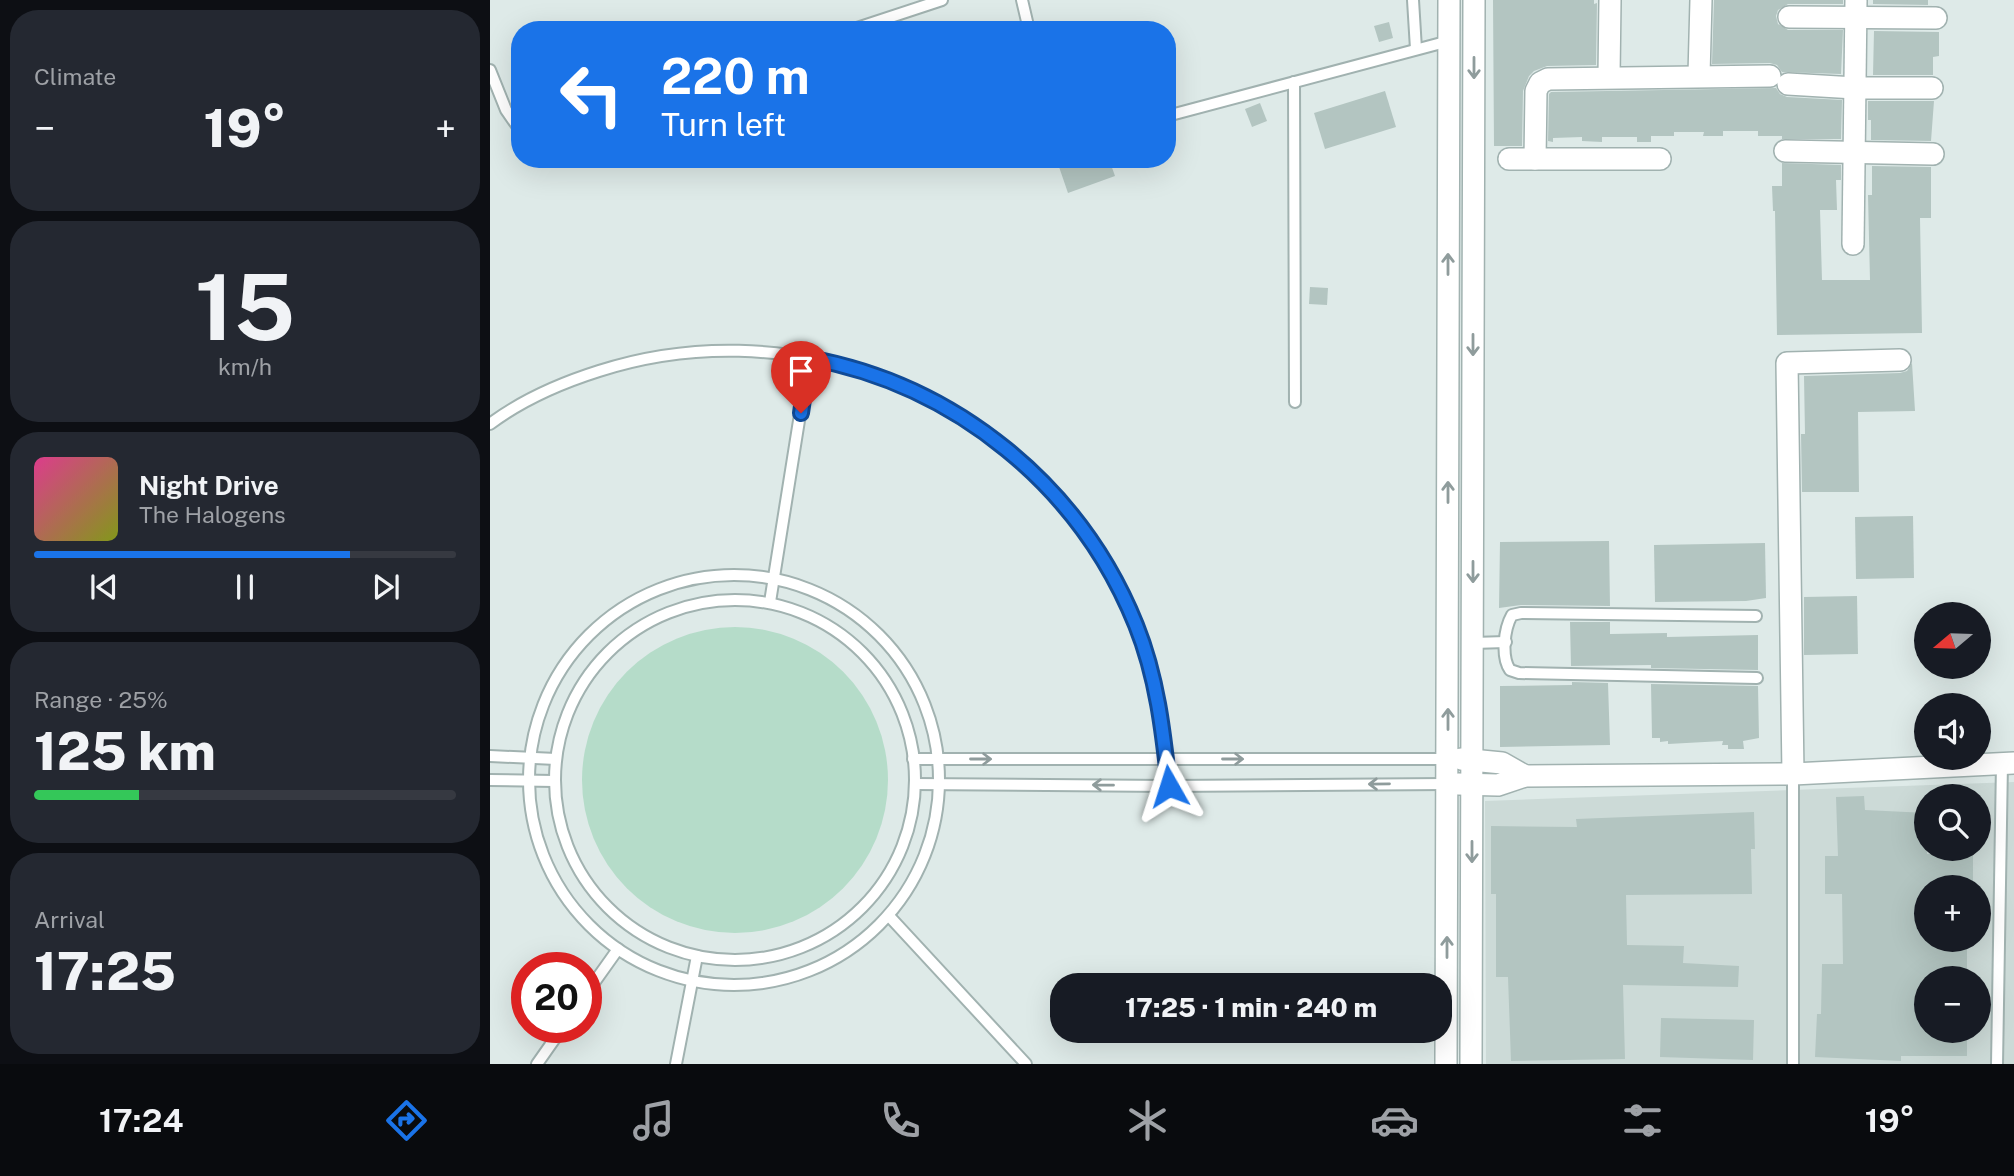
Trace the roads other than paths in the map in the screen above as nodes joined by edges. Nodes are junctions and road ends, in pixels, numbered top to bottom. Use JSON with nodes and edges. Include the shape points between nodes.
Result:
{"nodes":[{"id":1,"x":942,"y":0,"type":"edge"},
{"id":2,"x":1022,"y":0,"type":"edge"},
{"id":3,"x":1413,"y":0,"type":"edge"},
{"id":4,"x":1449,"y":0,"type":"edge"},
{"id":5,"x":1474,"y":0,"type":"edge"},
{"id":6,"x":1610,"y":0,"type":"edge"},
{"id":7,"x":1701,"y":0,"type":"edge"},
{"id":8,"x":1856,"y":9,"type":"edge"},
{"id":9,"x":1789,"y":17,"type":"dead end"},
{"id":10,"x":1936,"y":18,"type":"dead end"},
{"id":11,"x":878,"y":21,"type":"edge"},
{"id":12,"x":1027,"y":21,"type":"edge"},
{"id":13,"x":1449,"y":41,"type":"junction"},
{"id":14,"x":1416,"y":49,"type":"junction"},
{"id":15,"x":490,"y":70,"type":"edge"},
{"id":16,"x":1699,"y":75,"type":"junction"},
{"id":17,"x":1609,"y":76,"type":"junction"},
{"id":18,"x":1294,"y":82,"type":"junction"},
{"id":19,"x":1855,"y":88,"type":"junction"},
{"id":20,"x":1932,"y":88,"type":"dead end"},
{"id":21,"x":1176,"y":114,"type":"edge"},
{"id":22,"x":511,"y":117,"type":"edge"},
{"id":23,"x":1785,"y":151,"type":"dead end"},
{"id":24,"x":1854,"y":151,"type":"junction"},
{"id":25,"x":1933,"y":154,"type":"dead end"},
{"id":26,"x":1509,"y":159,"type":"dead end"},
{"id":27,"x":1535,"y":159,"type":"junction"},
{"id":28,"x":1660,"y":159,"type":"dead end"},
{"id":29,"x":1853,"y":244,"type":"dead end"},
{"id":30,"x":809,"y":358,"type":"junction"},
{"id":31,"x":1900,"y":360,"type":"dead end"},
{"id":32,"x":1295,"y":402,"type":"dead end"},
{"id":33,"x":490,"y":424,"type":"edge"},
{"id":34,"x":775,"y":578,"type":"junction"},
{"id":35,"x":770,"y":602,"type":"junction"},
{"id":36,"x":1756,"y":615,"type":"dead end"},
{"id":37,"x":1506,"y":642,"type":"junction"},
{"id":38,"x":1472,"y":643,"type":"junction"},
{"id":39,"x":1757,"y":678,"type":"dead end"},
{"id":40,"x":490,"y":756,"type":"edge"},
{"id":41,"x":529,"y":756,"type":"junction"},
{"id":42,"x":556,"y":759,"type":"junction"},
{"id":43,"x":913,"y":759,"type":"junction"},
{"id":44,"x":938,"y":759,"type":"junction"},
{"id":45,"x":1166,"y":759,"type":"junction"},
{"id":46,"x":1448,"y":759,"type":"junction"},
{"id":47,"x":1472,"y":759,"type":"junction"},
{"id":48,"x":2008,"y":763,"type":"edge"},
{"id":49,"x":1793,"y":774,"type":"junction"},
{"id":50,"x":1525,"y":776,"type":"junction"},
{"id":51,"x":490,"y":780,"type":"edge"},
{"id":52,"x":528,"y":780,"type":"junction"},
{"id":53,"x":554,"y":780,"type":"junction"},
{"id":54,"x":915,"y":783,"type":"junction"},
{"id":55,"x":940,"y":784,"type":"junction"},
{"id":56,"x":1447,"y":784,"type":"junction"},
{"id":57,"x":1472,"y":784,"type":"junction"},
{"id":58,"x":1169,"y":786,"type":"junction"},
{"id":59,"x":889,"y":916,"type":"junction"},
{"id":60,"x":618,"y":949,"type":"junction"},
{"id":61,"x":697,"y":956,"type":"junction"},
{"id":62,"x":602,"y":972,"type":"edge"},
{"id":63,"x":692,"y":981,"type":"junction"},
{"id":64,"x":552,"y":1043,"type":"edge"},
{"id":65,"x":537,"y":1064,"type":"edge"},
{"id":66,"x":676,"y":1064,"type":"edge"},
{"id":67,"x":1026,"y":1064,"type":"edge"},
{"id":68,"x":1447,"y":1064,"type":"edge"},
{"id":69,"x":1471,"y":1064,"type":"edge"},
{"id":70,"x":1793,"y":1064,"type":"edge"},
{"id":71,"x":1997,"y":1064,"type":"edge"}],
"edges":[{"from":1,"to":11,"type":"lane"},
{"from":2,"to":12,"type":"lane"},
{"from":3,"to":14,"type":"lane"},
{"from":4,"to":13,"type":"street"},
{"from":5,"to":38,"type":"street","one_way":true},
{"from":6,"to":17,"type":"street"},
{"from":7,"to":16,"type":"street"},
{"from":8,"to":9,"type":"street"},
{"from":8,"to":10,"type":"street"},
{"from":8,"to":19,"type":"street"},
{"from":13,"to":14,"type":"lane"},
{"from":46,"to":13,"type":"street","one_way":true},
{"from":14,"to":18,"type":"lane"},
{"from":15,"to":22,"type":"lane"},
{"from":16,"to":17,"type":"street"},
{"from":16,"to":19,"type":"street"},
{"from":17,"to":27,"type":"street","via":[[1539,83]]},
{"from":18,"to":21,"type":"lane"},
{"from":18,"to":32,"type":"lane"},
{"from":19,"to":20,"type":"street"},
{"from":19,"to":24,"type":"street"},
{"from":23,"to":24,"type":"street"},
{"from":24,"to":25,"type":"street"},
{"from":24,"to":29,"type":"street"},
{"from":26,"to":27,"type":"street"},
{"from":27,"to":28,"type":"street"},
{"from":30,"to":33,"type":"lane","via":[[754,350],[709,350],[620,364],[536,396]]},
{"from":30,"to":34,"type":"lane"},
{"from":30,"to":45,"type":"lane","via":[[886,378],[967,419],[1004,446],[1060,501],[1095,546],[1136,626],[1151,670]]},
{"from":31,"to":49,"type":"street","via":[[1787,363]]},
{"from":34,"to":35,"type":"lane"},
{"from":34,"to":41,"type":"lane","via":[[739,574],[680,581],[636,598],[606,619],[576,647],[559,672],[543,704]]},
{"from":34,"to":44,"type":"lane","via":[[841,604],[895,651],[915,681],[929,715]]},
{"from":35,"to":42,"type":"lane","via":[[707,600],[677,608],[622,638],[580,685],[566,713]]},
{"from":35,"to":43,"type":"lane","via":[[828,625],[876,667],[905,722]]},
{"from":36,"to":37,"type":"lane","via":[[1521,613],[1512,615],[1507,624]]},
{"from":37,"to":38,"type":"lane"},
{"from":37,"to":39,"type":"lane","via":[[1506,664],[1519,673]]},
{"from":38,"to":47,"type":"street"},
{"from":40,"to":41,"type":"lane"},
{"from":41,"to":42,"type":"lane"},
{"from":41,"to":52,"type":"lane"},
{"from":42,"to":53,"type":"lane"},
{"from":43,"to":44,"type":"lane"},
{"from":43,"to":54,"type":"lane"},
{"from":44,"to":45,"type":"lane","one_way":true},
{"from":44,"to":55,"type":"lane"},
{"from":45,"to":46,"type":"lane","one_way":true},
{"from":45,"to":58,"type":"lane"},
{"from":46,"to":47,"type":"street"},
{"from":46,"to":56,"type":"street"},
{"from":47,"to":50,"type":"street","via":[[1502,763]]},
{"from":47,"to":57,"type":"street"},
{"from":48,"to":49,"type":"street"},
{"from":48,"to":71,"type":"lane"},
{"from":49,"to":50,"type":"street"},
{"from":49,"to":70,"type":"lane"},
{"from":50,"to":57,"type":"street","via":[[1498,785]]},
{"from":51,"to":52,"type":"lane"},
{"from":52,"to":53,"type":"lane"},
{"from":52,"to":60,"type":"lane","via":[[540,845],[554,878],[574,908]]},
{"from":53,"to":61,"type":"lane","via":[[564,837],[594,893],[615,916],[641,934],[669,949]]},
{"from":54,"to":55,"type":"lane"},
{"from":54,"to":61,"type":"lane","via":[[903,846],[889,875],[848,922],[802,948],[762,959]]},
{"from":58,"to":55,"type":"lane","one_way":true},
{"from":55,"to":59,"type":"lane","via":[[935,827],[923,859]]},
{"from":56,"to":57,"type":"street"},
{"from":56,"to":58,"type":"lane","one_way":true},
{"from":68,"to":56,"type":"street","one_way":true},
{"from":57,"to":69,"type":"street","one_way":true},
{"from":59,"to":63,"type":"lane","via":[[863,941],[798,978],[730,986]]},
{"from":59,"to":67,"type":"lane"},
{"from":60,"to":62,"type":"lane"},
{"from":60,"to":63,"type":"lane","via":[[660,972]]},
{"from":61,"to":63,"type":"lane"},
{"from":63,"to":66,"type":"lane"},
{"from":64,"to":65,"type":"lane"}]}
